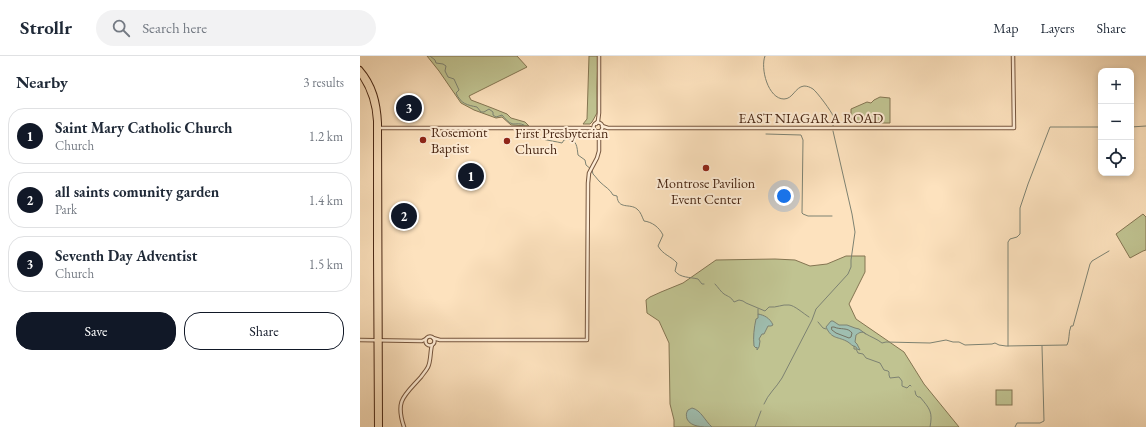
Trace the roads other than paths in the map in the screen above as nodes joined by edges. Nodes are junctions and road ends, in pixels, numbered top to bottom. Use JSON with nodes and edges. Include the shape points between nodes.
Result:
{"nodes":[{"id":1,"x":599,"y":56,"type":"edge"},
{"id":2,"x":1013,"y":56,"type":"edge"},
{"id":3,"x":360,"y":69,"type":"edge"},
{"id":4,"x":360,"y":74,"type":"edge"},
{"id":5,"x":599,"y":113,"type":"junction"},
{"id":6,"x":595,"y":124,"type":"junction"},
{"id":7,"x":602,"y":125,"type":"junction"},
{"id":8,"x":378,"y":128,"type":"junction"},
{"id":9,"x":585,"y":128,"type":"junction"},
{"id":10,"x":608,"y":128,"type":"junction"},
{"id":11,"x":595,"y":130,"type":"junction"},
{"id":12,"x":601,"y":131,"type":"junction"},
{"id":13,"x":599,"y":138,"type":"junction"},
{"id":14,"x":434,"y":338,"type":"junction"},
{"id":15,"x":426,"y":339,"type":"junction"},
{"id":16,"x":360,"y":340,"type":"edge"},
{"id":17,"x":378,"y":340,"type":"junction"},
{"id":18,"x":422,"y":340,"type":"junction"},
{"id":19,"x":440,"y":340,"type":"junction"},
{"id":20,"x":435,"y":342,"type":"junction"},
{"id":21,"x":429,"y":344,"type":"junction"},
{"id":22,"x":430,"y":354,"type":"junction"},
{"id":23,"x":377,"y":427,"type":"edge"},
{"id":24,"x":380,"y":427,"type":"edge"},
{"id":25,"x":404,"y":427,"type":"edge"}],
"edges":[{"from":1,"to":5,"type":"street"},
{"from":2,"to":10,"type":"street","name":"EAST NIAGARA ROAD","via":[[1014,128]]},
{"from":3,"to":8,"type":"highway","via":[[376,97]]},
{"from":4,"to":8,"type":"highway","via":[[372,97]]},
{"from":5,"to":6,"type":"street"},
{"from":5,"to":7,"type":"street"},
{"from":6,"to":7,"type":"street"},
{"from":6,"to":9,"type":"street"},
{"from":6,"to":11,"type":"street"},
{"from":7,"to":10,"type":"street","name":"EAST NIAGARA ROAD"},
{"from":7,"to":12,"type":"street"},
{"from":8,"to":9,"type":"street"},
{"from":8,"to":17,"type":"highway"},
{"from":9,"to":11,"type":"street"},
{"from":10,"to":12,"type":"street","name":"EAST NIAGARA ROAD"},
{"from":11,"to":12,"type":"street"},
{"from":11,"to":13,"type":"street"},
{"from":12,"to":13,"type":"street"},
{"from":13,"to":19,"type":"street","via":[[599,151],[588,183],[587,340]]},
{"from":14,"to":15,"type":"street"},
{"from":14,"to":19,"type":"street"},
{"from":14,"to":20,"type":"street"},
{"from":15,"to":18,"type":"street"},
{"from":15,"to":21,"type":"street"},
{"from":16,"to":17,"type":"street"},
{"from":17,"to":18,"type":"street"},
{"from":17,"to":23,"type":"highway"},
{"from":17,"to":24,"type":"highway"},
{"from":18,"to":21,"type":"street"},
{"from":19,"to":20,"type":"street"},
{"from":20,"to":21,"type":"street"},
{"from":20,"to":22,"type":"street"},
{"from":21,"to":22,"type":"street"},
{"from":22,"to":25,"type":"street","via":[[428,367],[401,403],[400,416]]}]}
